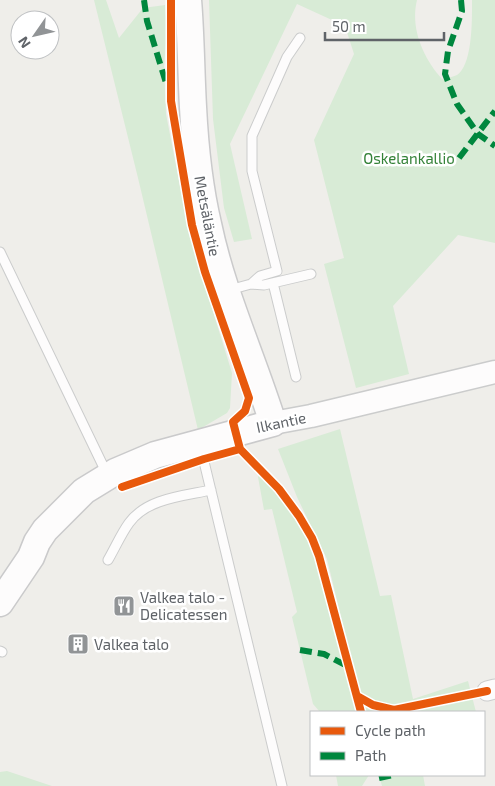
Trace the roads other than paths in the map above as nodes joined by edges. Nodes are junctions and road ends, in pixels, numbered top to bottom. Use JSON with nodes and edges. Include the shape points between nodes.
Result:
{"nodes":[{"id":1,"x":188,"y":0,"type":"edge"},
{"id":2,"x":300,"y":38,"type":"dead end"},
{"id":3,"x":0,"y":252,"type":"edge"},
{"id":4,"x":311,"y":274,"type":"dead end"},
{"id":5,"x":274,"y":283,"type":"junction"},
{"id":6,"x":251,"y":284,"type":"junction"},
{"id":7,"x":226,"y":291,"type":"junction"},
{"id":8,"x":495,"y":372,"type":"edge"},
{"id":9,"x":296,"y":377,"type":"dead end"},
{"id":10,"x":273,"y":423,"type":"junction"},
{"id":11,"x":200,"y":443,"type":"junction"},
{"id":12,"x":109,"y":476,"type":"junction"},
{"id":13,"x":211,"y":490,"type":"junction"},
{"id":14,"x":108,"y":560,"type":"dead end"},
{"id":15,"x":2,"y":584,"type":"edge"},
{"id":16,"x":282,"y":786,"type":"edge"}],
"edges":[{"from":1,"to":7,"type":"main road","name":"Metsäläntie","via":[[198,170],[207,222]]},
{"from":2,"to":6,"type":"lane","via":[[287,57],[252,136],[252,171],[277,271],[260,276]]},
{"from":3,"to":12,"type":"lane"},
{"from":4,"to":5,"type":"lane"},
{"from":5,"to":6,"type":"lane"},
{"from":5,"to":9,"type":"lane"},
{"from":6,"to":7,"type":"lane"},
{"from":7,"to":10,"type":"main road","name":"Metsäläntie"},
{"from":8,"to":10,"type":"street","name":"Ilkantie"},
{"from":10,"to":11,"type":"main road","name":"Ilkantie"},
{"from":11,"to":12,"type":"main road","name":"Ilkantie","via":[[155,455]]},
{"from":11,"to":13,"type":"lane"},
{"from":12,"to":15,"type":"main road","name":"Ilkantie","via":[[78,496],[56,518],[37,542],[31,557]]},
{"from":13,"to":14,"type":"lane","via":[[156,503],[140,512],[129,523]]},
{"from":13,"to":16,"type":"lane"}]}
